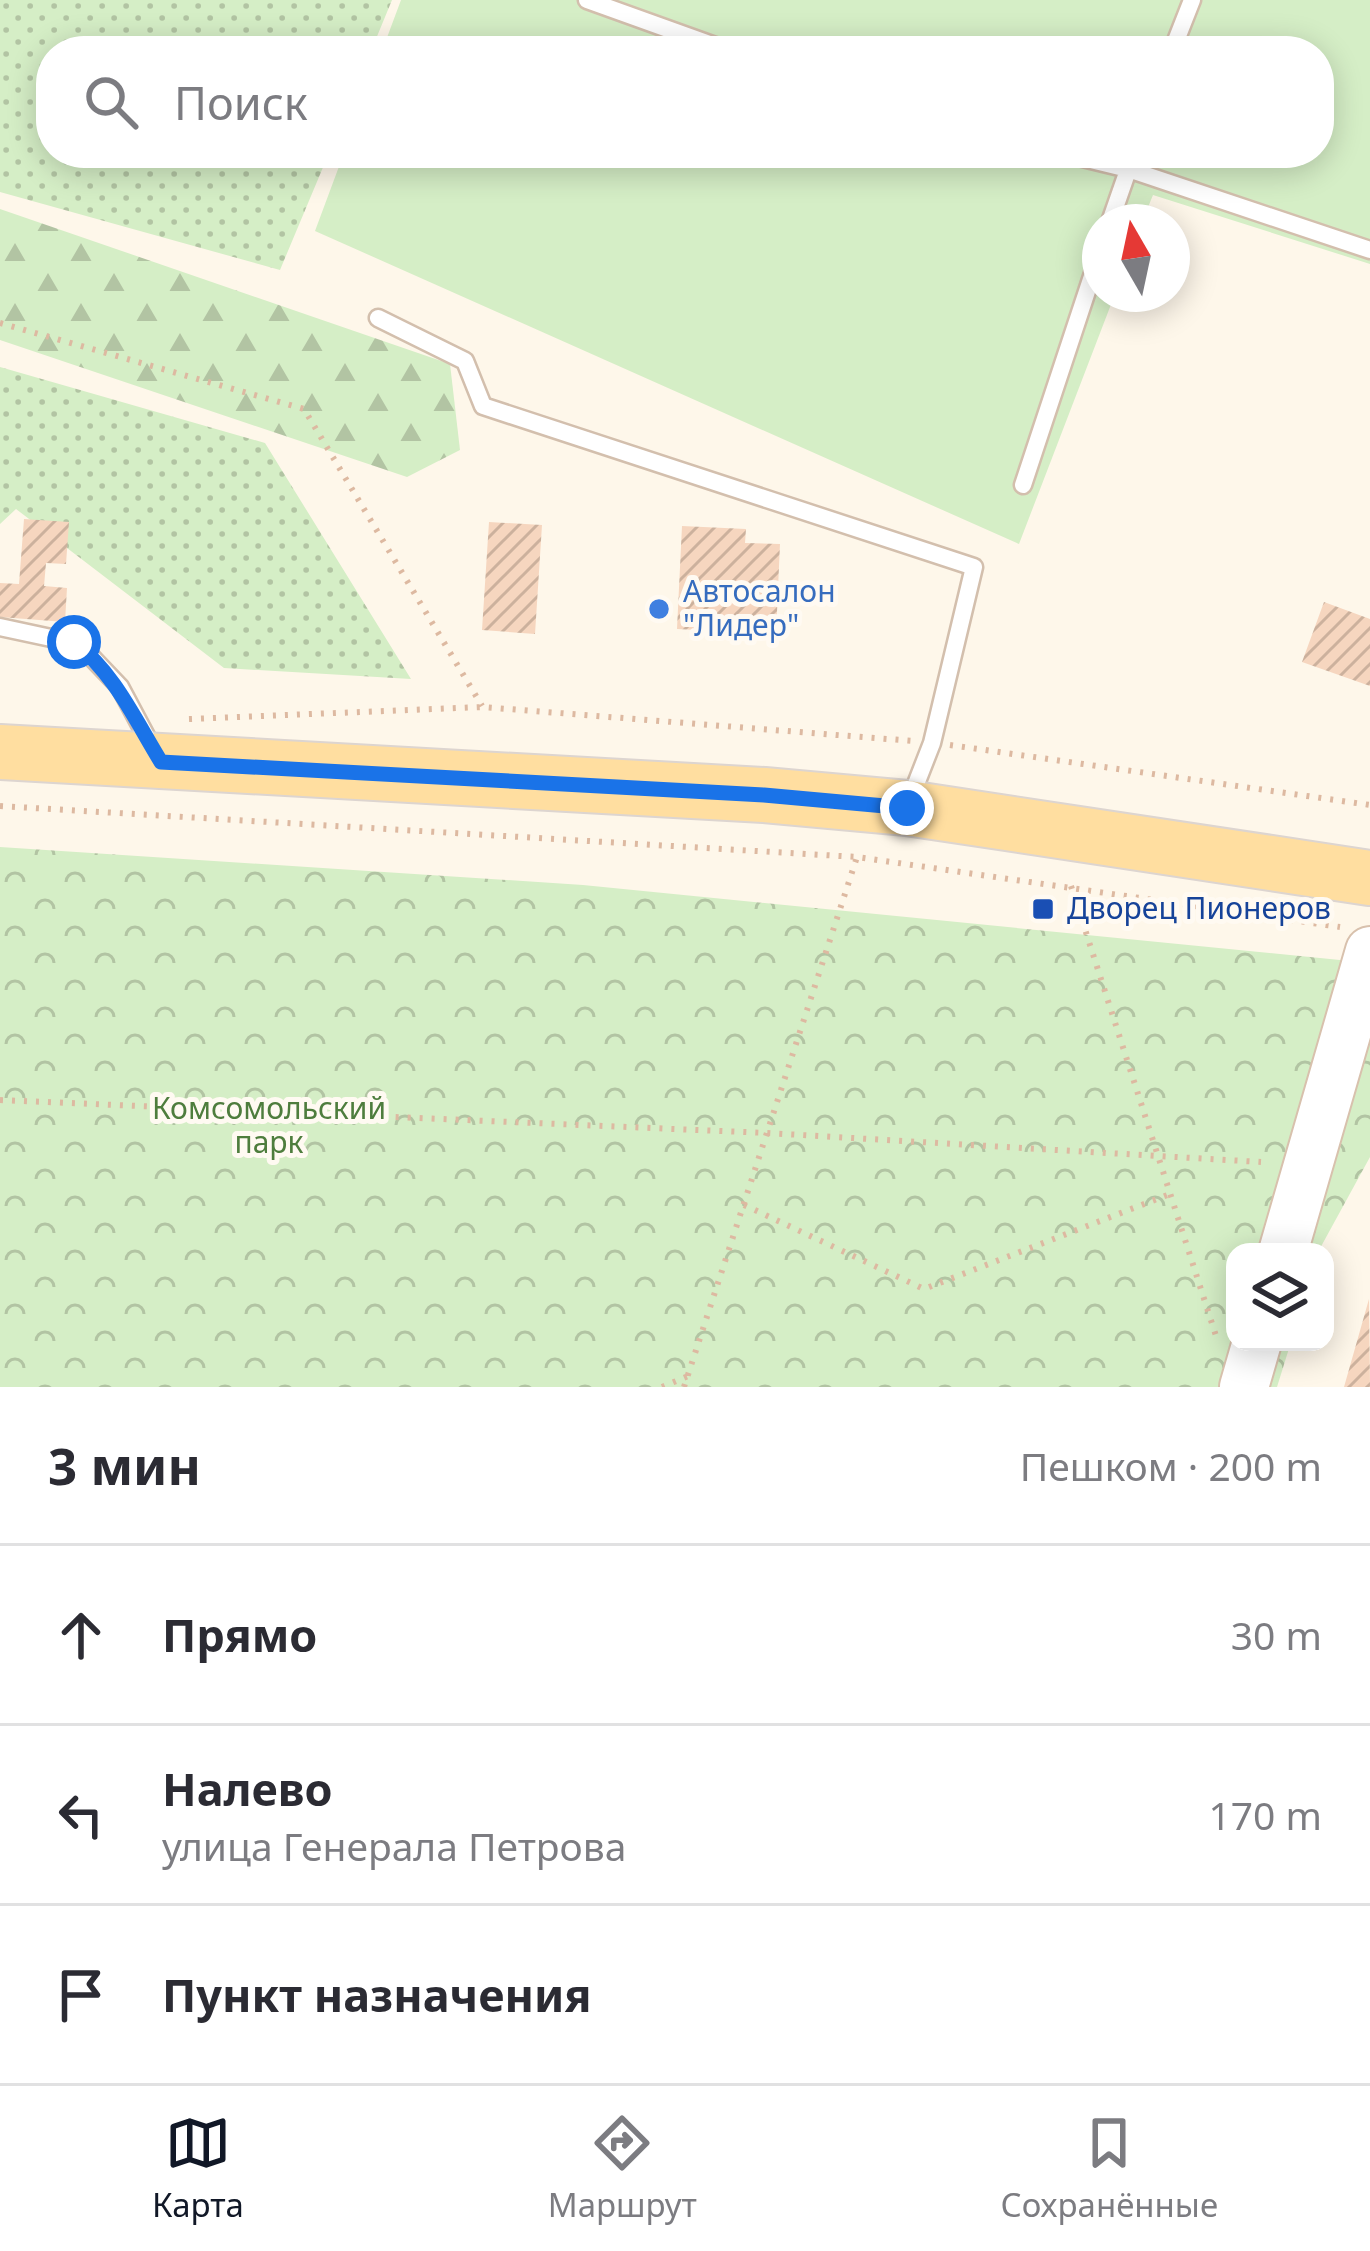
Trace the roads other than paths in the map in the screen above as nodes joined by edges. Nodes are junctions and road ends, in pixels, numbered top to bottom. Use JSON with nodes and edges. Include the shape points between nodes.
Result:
{"nodes":[{"id":1,"x":587,"y":0,"type":"edge"},
{"id":2,"x":1192,"y":0,"type":"edge"},
{"id":3,"x":687,"y":36,"type":"edge"},
{"id":4,"x":1178,"y":36,"type":"edge"},
{"id":5,"x":1129,"y":168,"type":"edge"},
{"id":6,"x":1150,"y":168,"type":"edge"},
{"id":7,"x":1116,"y":204,"type":"edge"},
{"id":8,"x":1370,"y":250,"type":"edge"},
{"id":9,"x":1082,"y":306,"type":"edge"},
{"id":10,"x":378,"y":318,"type":"dead end"},
{"id":11,"x":1022,"y":485,"type":"dead end"},
{"id":12,"x":0,"y":626,"type":"edge"},
{"id":13,"x":148,"y":741,"type":"junction"},
{"id":14,"x":0,"y":752,"type":"edge"},
{"id":15,"x":907,"y":808,"type":"junction"},
{"id":16,"x":1370,"y":878,"type":"edge"},
{"id":17,"x":1359,"y":939,"type":"edge"},
{"id":18,"x":1285,"y":1243,"type":"edge"},
{"id":19,"x":1239,"y":1351,"type":"edge"},
{"id":20,"x":1244,"y":1387,"type":"edge"}],
"edges":[{"from":1,"to":3,"type":"lane"},
{"from":2,"to":4,"type":"lane"},
{"from":5,"to":7,"type":"lane"},
{"from":6,"to":8,"type":"lane"},
{"from":9,"to":11,"type":"lane"},
{"from":10,"to":15,"type":"lane","via":[[465,361],[483,406],[974,567],[932,742]]},
{"from":12,"to":13,"type":"lane","via":[[79,644],[120,687]]},
{"from":13,"to":14,"type":"main road"},
{"from":13,"to":15,"type":"main road"},
{"from":15,"to":16,"type":"main road"},
{"from":17,"to":18,"type":"main road"},
{"from":19,"to":20,"type":"main road"}]}
